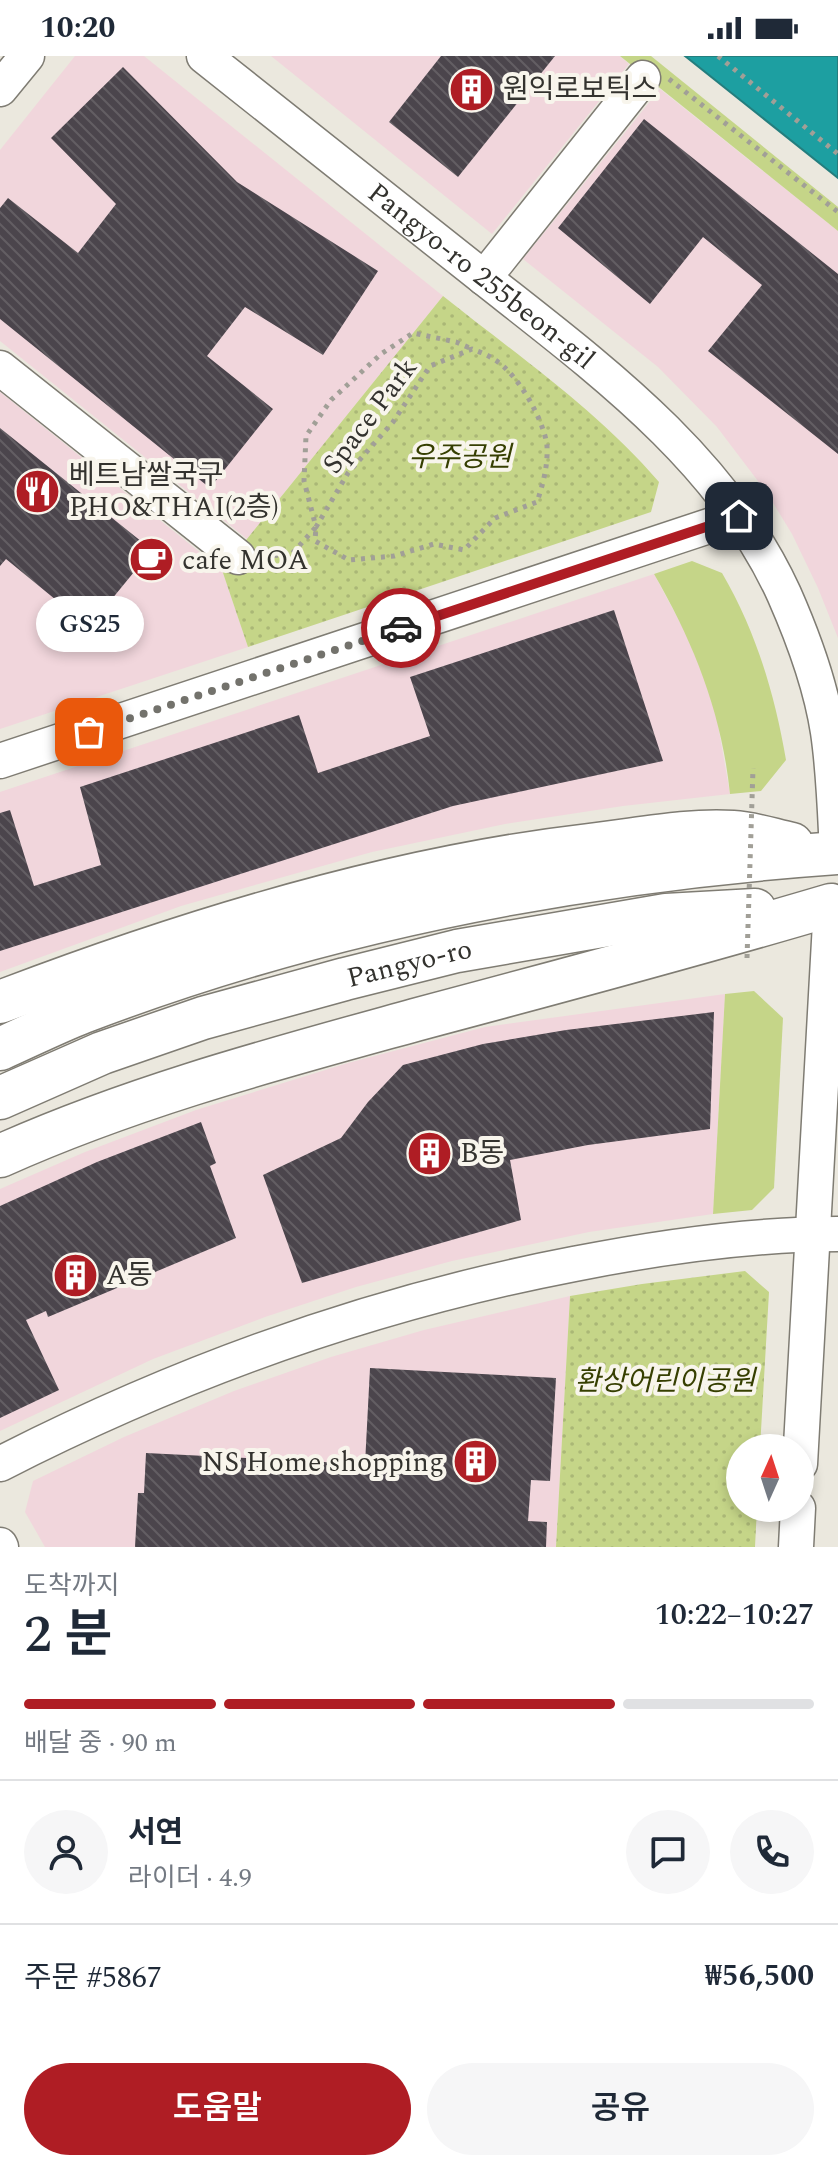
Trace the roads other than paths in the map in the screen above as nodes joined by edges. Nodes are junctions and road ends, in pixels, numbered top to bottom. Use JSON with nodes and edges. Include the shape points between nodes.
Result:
{"nodes":[{"id":1,"x":27,"y":56,"type":"edge"},
{"id":2,"x":204,"y":56,"type":"edge"},
{"id":3,"x":650,"y":74,"type":"road end"},
{"id":4,"x":0,"y":89,"type":"edge"},
{"id":5,"x":484,"y":278,"type":"junction"},
{"id":6,"x":0,"y":368,"type":"edge"},
{"id":7,"x":739,"y":516,"type":"junction"},
{"id":8,"x":238,"y":557,"type":"road end"},
{"id":9,"x":0,"y":761,"type":"edge"},
{"id":10,"x":837,"y":853,"type":"edge"},
{"id":11,"x":834,"y":905,"type":"edge"},
{"id":12,"x":0,"y":1002,"type":"edge"},
{"id":13,"x":0,"y":1049,"type":"edge"},
{"id":14,"x":0,"y":1098,"type":"edge"},
{"id":15,"x":0,"y":1156,"type":"edge"},
{"id":16,"x":825,"y":1234,"type":"edge"},
{"id":17,"x":803,"y":1434,"type":"edge"},
{"id":18,"x":0,"y":1464,"type":"edge"},
{"id":19,"x":797,"y":1522,"type":"edge"},
{"id":20,"x":796,"y":1547,"type":"edge"}],
"edges":[{"from":1,"to":4,"type":"street"},
{"from":2,"to":5,"type":"street","name":"Pangyo-ro 255beon-gil"},
{"from":3,"to":5,"type":"street"},
{"from":5,"to":7,"type":"street","name":"Pangyo-ro 255beon-gil","via":[[657,422]]},
{"from":6,"to":8,"type":"street"},
{"from":7,"to":9,"type":"street"},
{"from":7,"to":10,"type":"street","name":"Pangyo-ro 255beon-gil","via":[[784,594],[815,679],[828,730]]},
{"from":10,"to":12,"type":"main road","via":[[734,832],[663,835],[490,859],[223,926]]},
{"from":10,"to":13,"type":"main road","name":"Pangyo-ro","via":[[659,869],[332,933],[80,1013]]},
{"from":11,"to":14,"type":"main road","name":"Pangyo-ro","via":[[666,915],[457,951],[203,1018],[102,1053]]},
{"from":11,"to":15,"type":"main road","via":[[267,1060],[126,1105]]},
{"from":11,"to":16,"type":"street"},
{"from":16,"to":17,"type":"street"},
{"from":16,"to":18,"type":"street","via":[[626,1254],[451,1290],[288,1339],[178,1380]]},
{"from":19,"to":20,"type":"street"}]}
